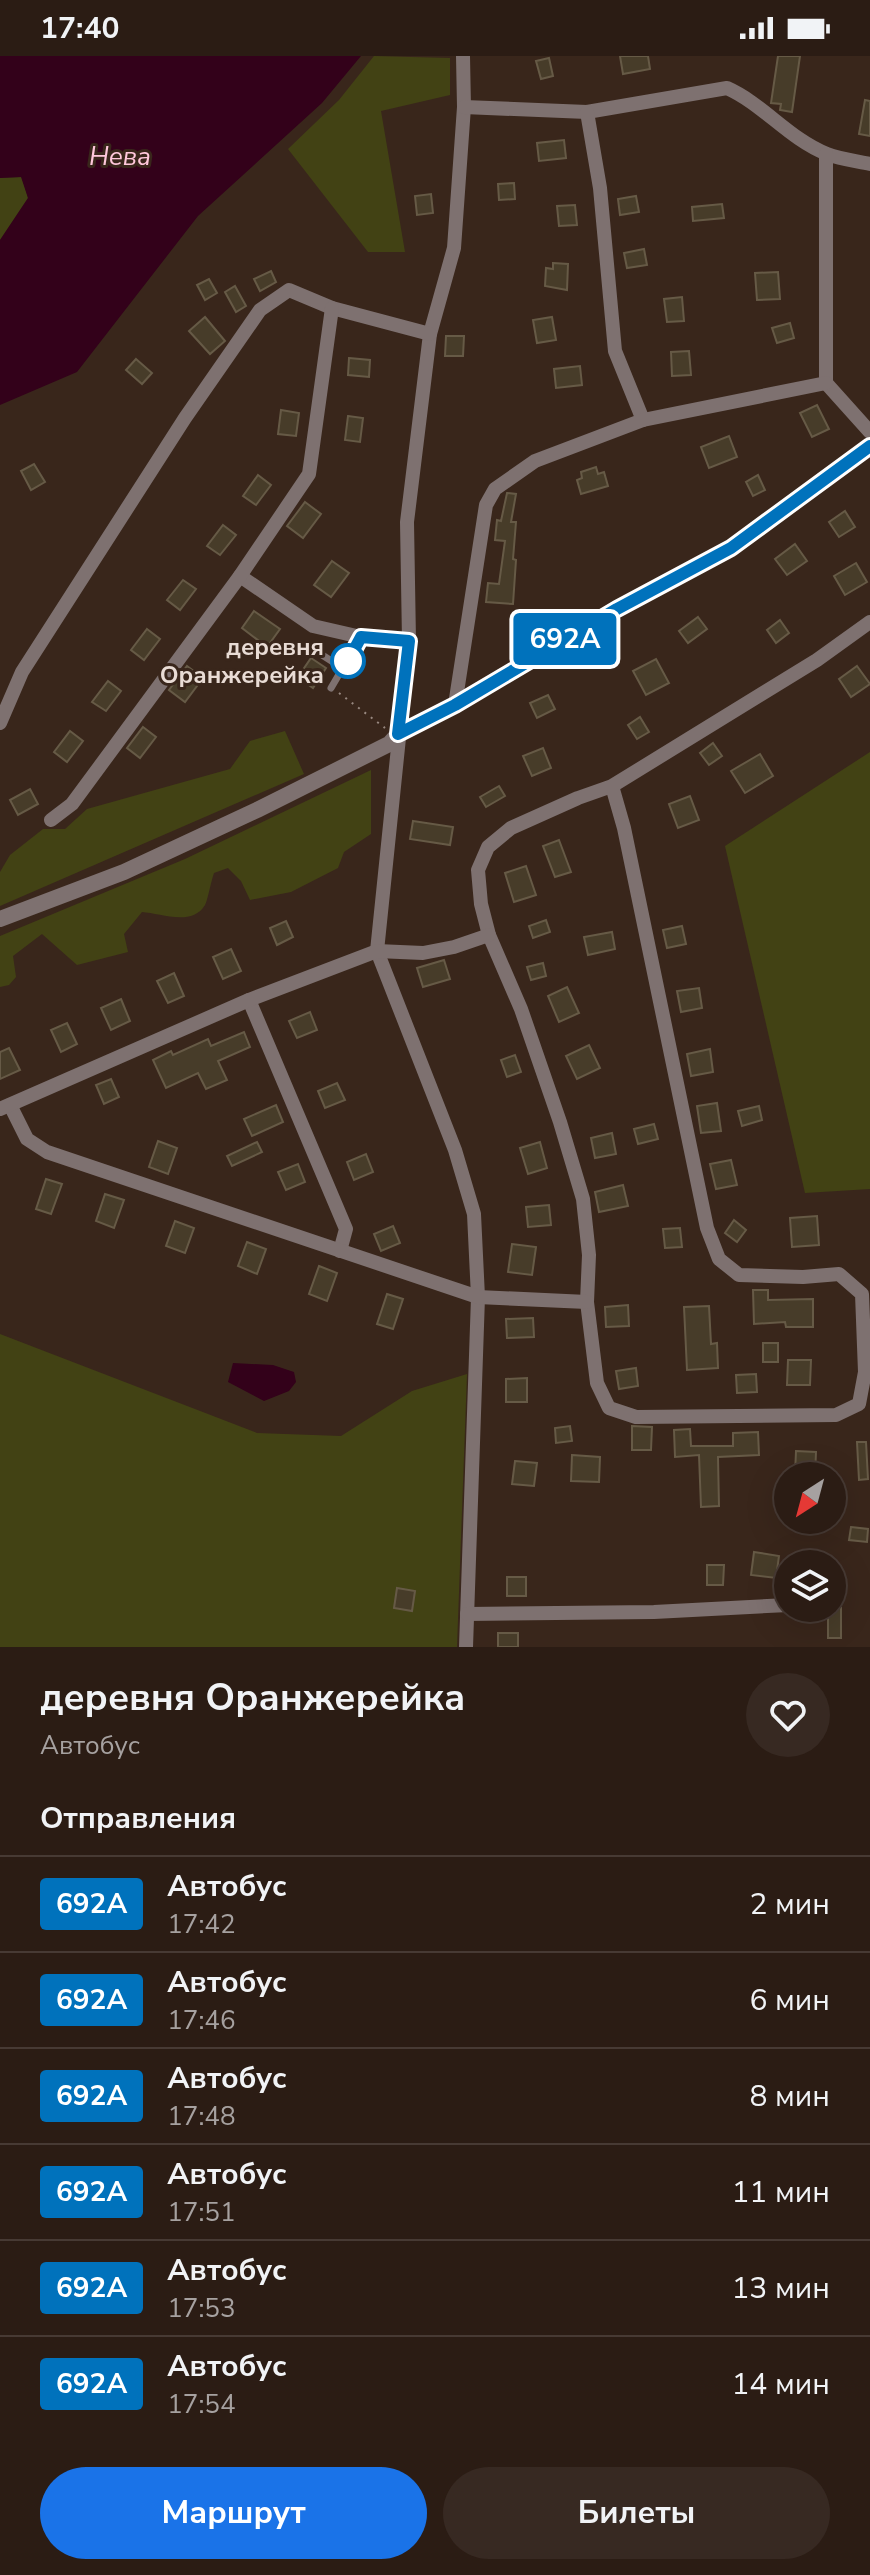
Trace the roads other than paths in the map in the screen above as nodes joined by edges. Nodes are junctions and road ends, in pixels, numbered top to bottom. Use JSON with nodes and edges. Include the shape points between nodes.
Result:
{"nodes":[{"id":1,"x":463,"y":56,"type":"edge"},
{"id":2,"x":464,"y":107,"type":"junction"},
{"id":3,"x":587,"y":112,"type":"junction"},
{"id":4,"x":826,"y":154,"type":"junction"},
{"id":5,"x":870,"y":164,"type":"edge"},
{"id":6,"x":332,"y":308,"type":"junction"},
{"id":7,"x":430,"y":334,"type":"junction"},
{"id":8,"x":826,"y":383,"type":"junction"},
{"id":9,"x":643,"y":420,"type":"junction"},
{"id":10,"x":870,"y":432,"type":"edge"},
{"id":11,"x":870,"y":446,"type":"edge"},
{"id":12,"x":240,"y":576,"type":"junction"},
{"id":13,"x":870,"y":622,"type":"edge"},
{"id":14,"x":361,"y":637,"type":"junction"},
{"id":15,"x":409,"y":641,"type":"junction"},
{"id":16,"x":319,"y":653,"type":"dead end"},
{"id":17,"x":344,"y":669,"type":"junction"},
{"id":18,"x":331,"y":688,"type":"road end"},
{"id":19,"x":455,"y":705,"type":"junction"},
{"id":20,"x":0,"y":723,"type":"edge"},
{"id":21,"x":398,"y":734,"type":"junction"},
{"id":22,"x":612,"y":786,"type":"junction"},
{"id":23,"x":51,"y":820,"type":"dead end"},
{"id":24,"x":0,"y":919,"type":"edge"},
{"id":25,"x":489,"y":935,"type":"junction"},
{"id":26,"x":377,"y":951,"type":"junction"},
{"id":27,"x":249,"y":1000,"type":"junction"},
{"id":28,"x":5,"y":1107,"type":"edge"},
{"id":29,"x":340,"y":1251,"type":"junction"},
{"id":30,"x":478,"y":1297,"type":"junction"},
{"id":31,"x":587,"y":1302,"type":"junction"},
{"id":32,"x":774,"y":1606,"type":"edge"},
{"id":33,"x":467,"y":1614,"type":"junction"},
{"id":34,"x":466,"y":1647,"type":"edge"}],
"edges":[{"from":1,"to":2,"type":"street"},
{"from":2,"to":3,"type":"street"},
{"from":2,"to":7,"type":"street","via":[[454,248]]},
{"from":3,"to":4,"type":"street","via":[[727,88],[748,97],[771,119]]},
{"from":3,"to":9,"type":"street","via":[[600,188],[615,351]]},
{"from":4,"to":5,"type":"street"},
{"from":4,"to":8,"type":"street"},
{"from":6,"to":7,"type":"street"},
{"from":6,"to":12,"type":"street","via":[[309,474]]},
{"from":6,"to":20,"type":"street","via":[[289,290],[260,310],[22,672]]},
{"from":7,"to":15,"type":"street","via":[[407,522]]},
{"from":8,"to":9,"type":"street"},
{"from":8,"to":10,"type":"street"},
{"from":9,"to":19,"type":"street","via":[[535,461],[495,489],[486,505]]},
{"from":11,"to":19,"type":"street","via":[[731,548]]},
{"from":12,"to":14,"type":"street","via":[[313,626]]},
{"from":12,"to":23,"type":"street","via":[[72,804]]},
{"from":13,"to":22,"type":"street"},
{"from":14,"to":15,"type":"street"},
{"from":14,"to":17,"type":"lane"},
{"from":15,"to":21,"type":"street"},
{"from":16,"to":17,"type":"lane"},
{"from":17,"to":18,"type":"lane"},
{"from":19,"to":21,"type":"street"},
{"from":21,"to":24,"type":"street","via":[[389,744],[191,841]]},
{"from":21,"to":26,"type":"street"},
{"from":22,"to":25,"type":"street","via":[[511,828],[488,847],[478,870]]},
{"from":22,"to":31,"type":"street","via":[[715,1249],[739,1275],[839,1274],[862,1294],[865,1372],[859,1404],[836,1415],[636,1417],[609,1408],[597,1383]]},
{"from":25,"to":26,"type":"street","via":[[423,953]]},
{"from":25,"to":31,"type":"street","via":[[526,1023],[583,1199]]},
{"from":26,"to":27,"type":"street"},
{"from":26,"to":30,"type":"street","via":[[455,1150],[474,1214]]},
{"from":27,"to":28,"type":"street"},
{"from":27,"to":29,"type":"street","via":[[346,1229]]},
{"from":28,"to":29,"type":"street","via":[[27,1139],[47,1152]]},
{"from":29,"to":30,"type":"street"},
{"from":30,"to":31,"type":"street"},
{"from":30,"to":33,"type":"street"},
{"from":32,"to":33,"type":"street"},
{"from":33,"to":34,"type":"street"}]}
